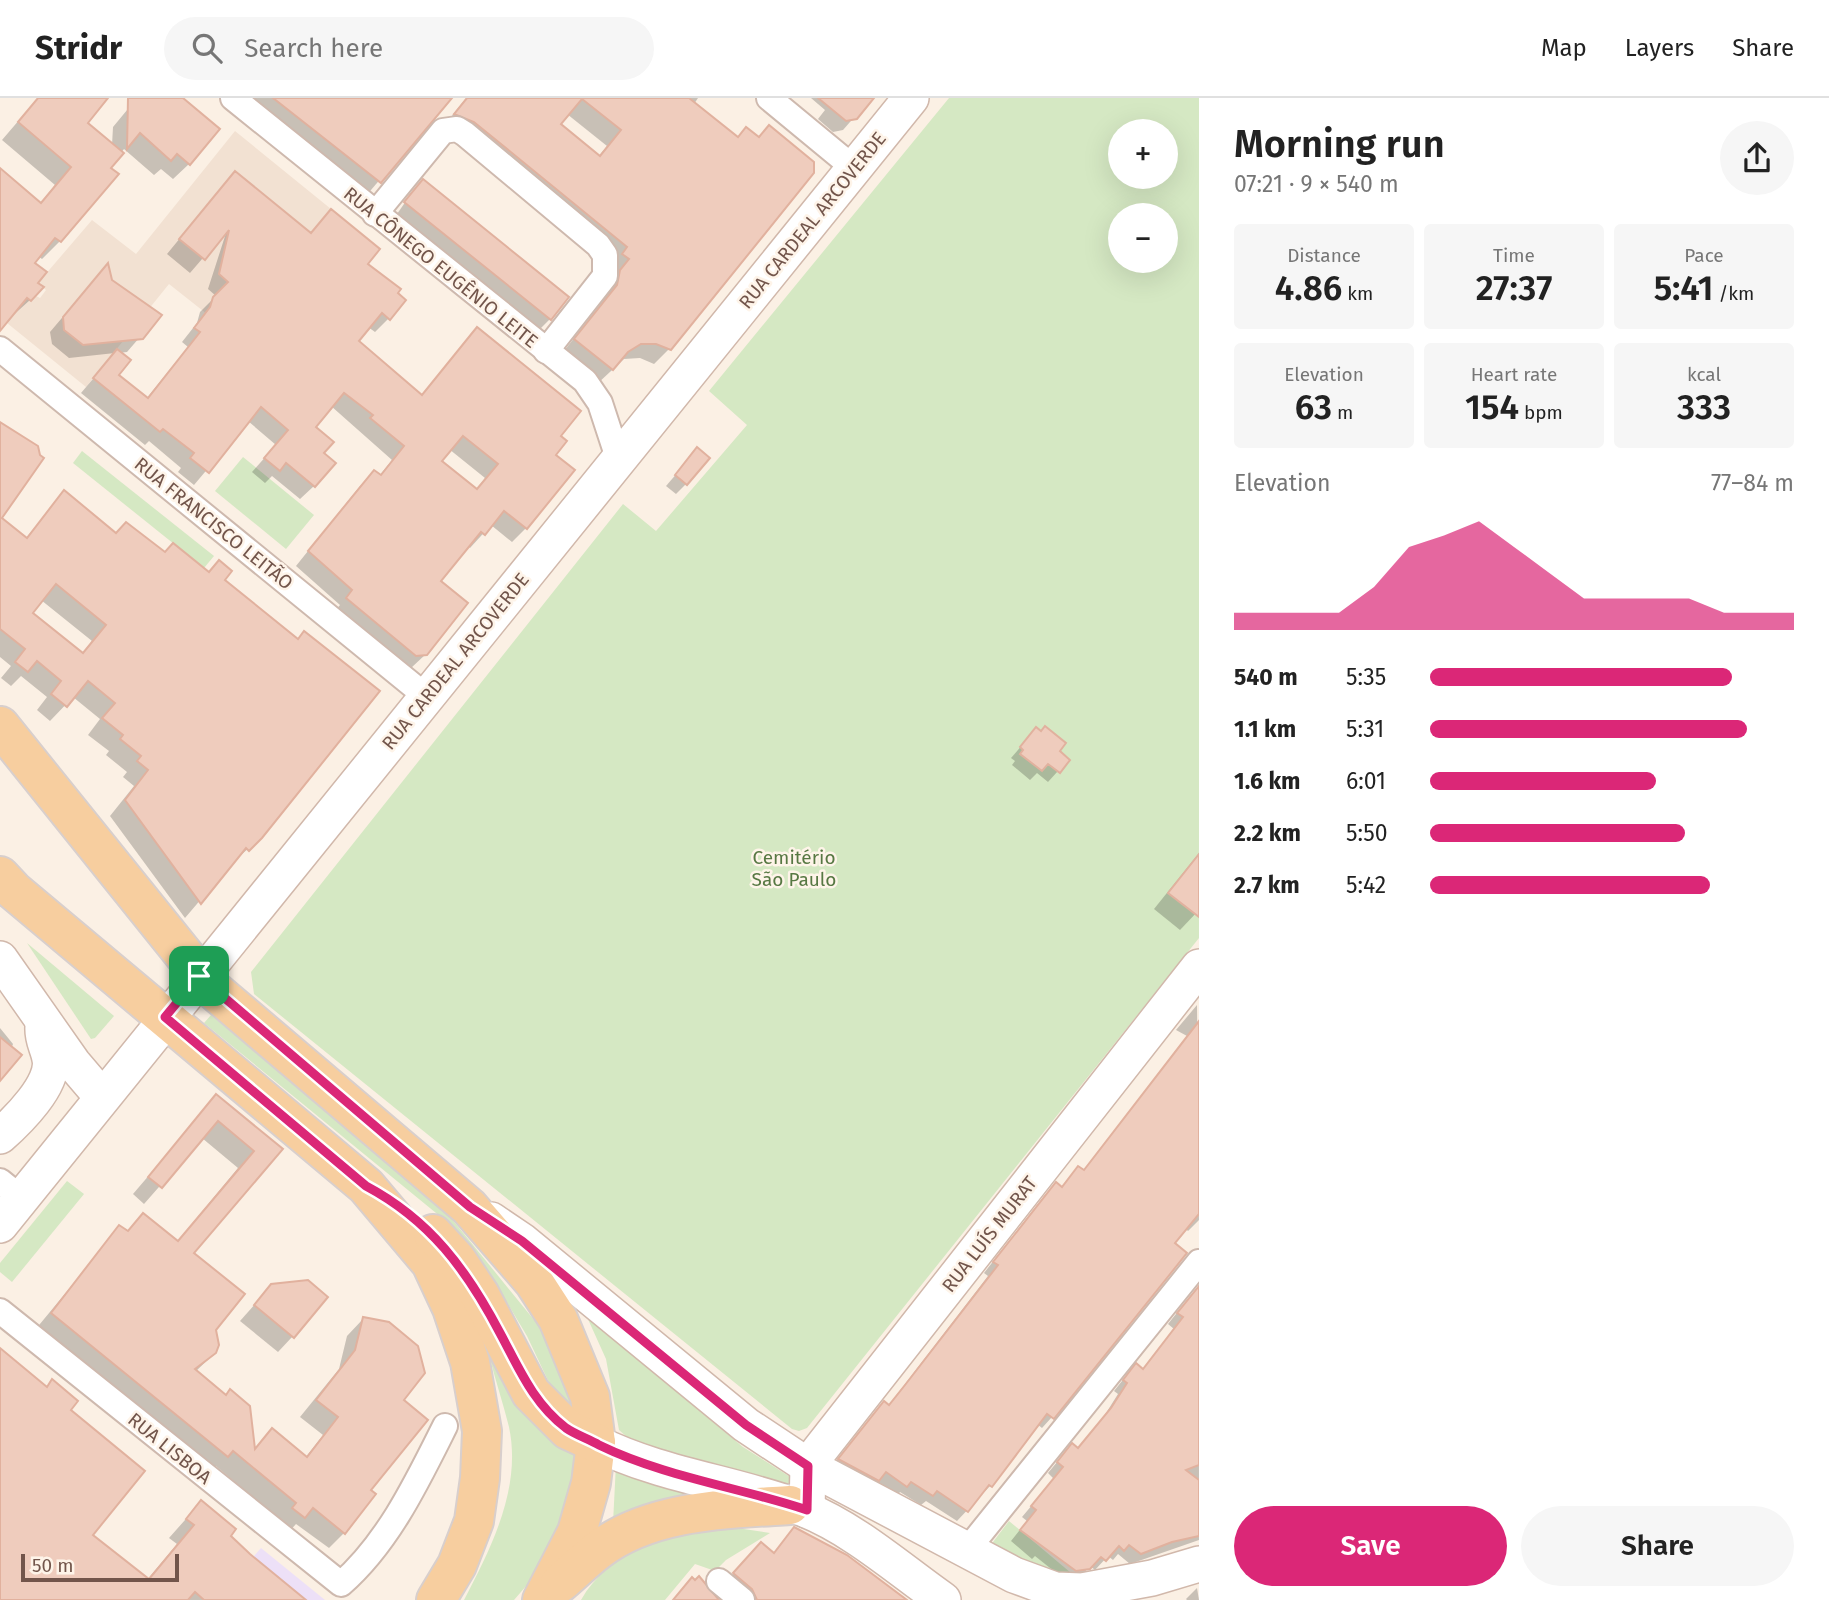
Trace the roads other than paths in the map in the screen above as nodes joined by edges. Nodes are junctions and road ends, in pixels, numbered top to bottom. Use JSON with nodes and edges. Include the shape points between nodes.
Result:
{"nodes":[{"id":1,"x":233,"y":98,"type":"edge"},
{"id":2,"x":769,"y":98,"type":"edge"},
{"id":3,"x":911,"y":98,"type":"edge"},
{"id":4,"x":855,"y":169,"type":"junction"},
{"id":5,"x":375,"y":214,"type":"junction"},
{"id":6,"x":0,"y":349,"type":"edge"},
{"id":7,"x":546,"y":351,"type":"junction"},
{"id":8,"x":618,"y":458,"type":"junction"},
{"id":9,"x":428,"y":697,"type":"junction"},
{"id":10,"x":0,"y":726,"type":"edge"},
{"id":11,"x":0,"y":876,"type":"edge"},
{"id":12,"x":0,"y":959,"type":"edge"},
{"id":13,"x":1199,"y":967,"type":"edge"},
{"id":14,"x":199,"y":976,"type":"junction"},
{"id":15,"x":165,"y":1017,"type":"junction"},
{"id":16,"x":43,"y":1020,"type":"junction"},
{"id":17,"x":102,"y":1097,"type":"junction"},
{"id":18,"x":0,"y":1136,"type":"edge"},
{"id":19,"x":366,"y":1186,"type":"junction"},
{"id":20,"x":11,"y":1189,"type":"edge"},
{"id":21,"x":470,"y":1207,"type":"junction"},
{"id":22,"x":0,"y":1224,"type":"edge"},
{"id":23,"x":1199,"y":1262,"type":"edge"},
{"id":24,"x":0,"y":1311,"type":"edge"},
{"id":25,"x":445,"y":1426,"type":"dead end"},
{"id":26,"x":596,"y":1443,"type":"junction"},
{"id":27,"x":808,"y":1466,"type":"junction"},
{"id":28,"x":799,"y":1508,"type":"junction"},
{"id":29,"x":967,"y":1549,"type":"junction"},
{"id":30,"x":1199,"y":1564,"type":"edge"},
{"id":31,"x":1152,"y":1578,"type":"junction"},
{"id":32,"x":719,"y":1581,"type":"dead end"},
{"id":33,"x":1017,"y":1587,"type":"edge"},
{"id":34,"x":544,"y":1598,"type":"edge"},
{"id":35,"x":436,"y":1600,"type":"edge"},
{"id":36,"x":742,"y":1600,"type":"edge"},
{"id":37,"x":943,"y":1600,"type":"edge"},
{"id":38,"x":1118,"y":1600,"type":"edge"}],
"edges":[{"from":1,"to":5,"type":"street","name":"RUA CÔNEGO EUGÊNIO LEITE"},
{"from":2,"to":4,"type":"street"},
{"from":3,"to":4,"type":"street","name":"RUA CARDEAL ARCOVERDE"},
{"from":4,"to":8,"type":"street","name":"RUA CARDEAL ARCOVERDE"},
{"from":5,"to":7,"type":"street","name":"RUA CÔNEGO EUGÊNIO LEITE"},
{"from":5,"to":7,"type":"street","via":[[443,131],[457,129],[466,134],[605,255],[605,276]]},
{"from":6,"to":9,"type":"street","name":"RUA FRANCISCO LEITÃO"},
{"from":7,"to":8,"type":"street","name":"RUA CÔNEGO EUGÊNIO LEITE","via":[[593,390]]},
{"from":8,"to":9,"type":"street","name":"RUA CARDEAL ARCOVERDE"},
{"from":9,"to":14,"type":"street","name":"RUA CARDEAL ARCOVERDE"},
{"from":10,"to":14,"type":"main road"},
{"from":11,"to":15,"type":"main road"},
{"from":12,"to":16,"type":"street"},
{"from":13,"to":27,"type":"street","name":"RUA LUÍS MURAT"},
{"from":14,"to":15,"type":"street","name":"RUA CARDEAL ARCOVERDE"},
{"from":14,"to":21,"type":"main road"},
{"from":15,"to":17,"type":"street","name":"RUA CARDEAL ARCOVERDE"},
{"from":15,"to":19,"type":"main road"},
{"from":16,"to":17,"type":"street"},
{"from":16,"to":18,"type":"street","via":[[42,1041],[50,1072],[27,1109]]},
{"from":17,"to":20,"type":"street","name":"RUA CARDEAL ARCOVERDE"},
{"from":19,"to":26,"type":"main road","via":[[408,1211],[456,1259],[531,1393],[568,1430]]},
{"from":19,"to":35,"type":"main road","via":[[431,1263],[452,1308],[476,1392],[482,1431],[474,1521],[457,1565]]},
{"from":20,"to":22,"type":"street","name":"RUA CARDEAL ARCOVERDE"},
{"from":21,"to":26,"type":"main road","via":[[534,1282],[558,1319],[590,1397]]},
{"from":21,"to":27,"type":"street","via":[[522,1241],[746,1425]]},
{"from":23,"to":29,"type":"street"},
{"from":24,"to":25,"type":"street","name":"RUA LISBOA","via":[[341,1584],[363,1565],[383,1535]]},
{"from":26,"to":28,"type":"street","via":[[635,1461]]},
{"from":26,"to":34,"type":"main road","via":[[577,1532]]},
{"from":27,"to":28,"type":"street"},
{"from":27,"to":29,"type":"street"},
{"from":28,"to":34,"type":"main road","via":[[673,1517],[635,1530],[598,1550]]},
{"from":28,"to":37,"type":"street","via":[[850,1535]]},
{"from":29,"to":33,"type":"street"},
{"from":30,"to":31,"type":"street"},
{"from":31,"to":33,"type":"street","via":[[1068,1592]]},
{"from":31,"to":38,"type":"street"},
{"from":32,"to":36,"type":"street"}]}
